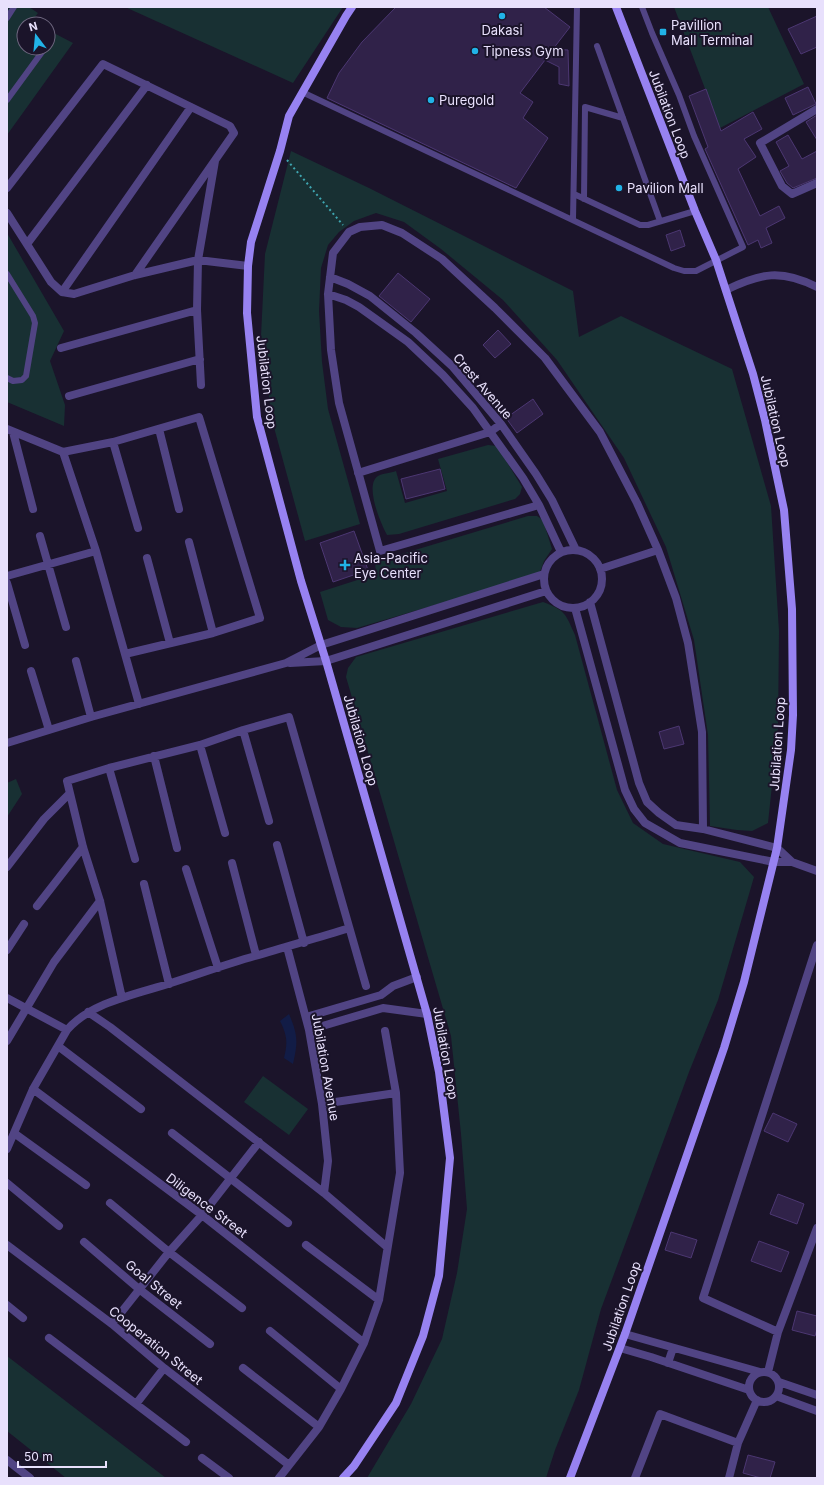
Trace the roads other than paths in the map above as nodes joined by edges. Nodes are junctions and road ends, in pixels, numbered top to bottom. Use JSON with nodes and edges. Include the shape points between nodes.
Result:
{"nodes":[{"id":1,"x":14,"y":7,"type":"edge"},
{"id":2,"x":352,"y":7,"type":"edge"},
{"id":3,"x":577,"y":7,"type":"edge"},
{"id":4,"x":616,"y":7,"type":"edge"},
{"id":5,"x":642,"y":7,"type":"edge"},
{"id":6,"x":7,"y":18,"type":"edge"},
{"id":7,"x":597,"y":46,"type":"dead end"},
{"id":8,"x":39,"y":56,"type":"edge"},
{"id":9,"x":147,"y":85,"type":"junction"},
{"id":10,"x":302,"y":92,"type":"junction"},
{"id":11,"x":7,"y":100,"type":"edge"},
{"id":12,"x":191,"y":107,"type":"junction"},
{"id":13,"x":817,"y":109,"type":"edge"},
{"id":14,"x":623,"y":118,"type":"junction"},
{"id":15,"x":216,"y":159,"type":"junction"},
{"id":16,"x":817,"y":183,"type":"edge"},
{"id":17,"x":7,"y":188,"type":"edge"},
{"id":18,"x":574,"y":194,"type":"junction"},
{"id":19,"x":584,"y":199,"type":"junction"},
{"id":20,"x":695,"y":211,"type":"junction"},
{"id":21,"x":7,"y":212,"type":"edge"},
{"id":22,"x":573,"y":219,"type":"junction"},
{"id":23,"x":660,"y":222,"type":"junction"},
{"id":24,"x":27,"y":244,"type":"junction"},
{"id":25,"x":198,"y":260,"type":"junction"},
{"id":26,"x":716,"y":260,"type":"junction"},
{"id":27,"x":248,"y":266,"type":"junction"},
{"id":28,"x":7,"y":274,"type":"edge"},
{"id":29,"x":135,"y":274,"type":"junction"},
{"id":30,"x":330,"y":277,"type":"junction"},
{"id":31,"x":817,"y":287,"type":"edge"},
{"id":32,"x":726,"y":290,"type":"junction"},
{"id":33,"x":62,"y":292,"type":"junction"},
{"id":34,"x":328,"y":294,"type":"junction"},
{"id":35,"x":197,"y":310,"type":"junction"},
{"id":36,"x":61,"y":348,"type":"dead end"},
{"id":37,"x":200,"y":359,"type":"junction"},
{"id":38,"x":7,"y":378,"type":"edge"},
{"id":39,"x":201,"y":385,"type":"dead end"},
{"id":40,"x":69,"y":396,"type":"dead end"},
{"id":41,"x":501,"y":424,"type":"junction"},
{"id":42,"x":159,"y":429,"type":"junction"},
{"id":43,"x":10,"y":431,"type":"edge"},
{"id":44,"x":490,"y":432,"type":"junction"},
{"id":45,"x":113,"y":442,"type":"junction"},
{"id":46,"x":63,"y":452,"type":"junction"},
{"id":47,"x":358,"y":473,"type":"junction"},
{"id":48,"x":539,"y":505,"type":"junction"},
{"id":49,"x":179,"y":509,"type":"dead end"},
{"id":50,"x":33,"y":510,"type":"dead end"},
{"id":51,"x":138,"y":528,"type":"dead end"},
{"id":52,"x":40,"y":536,"type":"dead end"},
{"id":53,"x":189,"y":542,"type":"dead end"},
{"id":54,"x":576,"y":550,"type":"junction"},
{"id":55,"x":658,"y":550,"type":"junction"},
{"id":56,"x":96,"y":551,"type":"junction"},
{"id":57,"x":561,"y":552,"type":"junction"},
{"id":58,"x":147,"y":558,"type":"dead end"},
{"id":59,"x":48,"y":565,"type":"junction"},
{"id":60,"x":600,"y":569,"type":"junction"},
{"id":61,"x":544,"y":574,"type":"junction"},
{"id":62,"x":7,"y":576,"type":"edge"},
{"id":63,"x":7,"y":583,"type":"edge"},
{"id":64,"x":546,"y":591,"type":"junction"},
{"id":65,"x":590,"y":602,"type":"junction"},
{"id":66,"x":575,"y":608,"type":"junction"},
{"id":67,"x":66,"y":627,"type":"dead end"},
{"id":68,"x":213,"y":632,"type":"junction"},
{"id":69,"x":170,"y":642,"type":"junction"},
{"id":70,"x":25,"y":645,"type":"dead end"},
{"id":71,"x":321,"y":645,"type":"junction"},
{"id":72,"x":125,"y":654,"type":"junction"},
{"id":73,"x":76,"y":661,"type":"dead end"},
{"id":74,"x":326,"y":661,"type":"junction"},
{"id":75,"x":286,"y":663,"type":"junction"},
{"id":76,"x":31,"y":671,"type":"dead end"},
{"id":77,"x":139,"y":704,"type":"junction"},
{"id":78,"x":91,"y":717,"type":"junction"},
{"id":79,"x":49,"y":730,"type":"junction"},
{"id":80,"x":243,"y":730,"type":"junction"},
{"id":81,"x":7,"y":743,"type":"edge"},
{"id":82,"x":200,"y":745,"type":"junction"},
{"id":83,"x":154,"y":756,"type":"junction"},
{"id":84,"x":109,"y":768,"type":"junction"},
{"id":85,"x":69,"y":794,"type":"junction"},
{"id":86,"x":269,"y":821,"type":"dead end"},
{"id":87,"x":703,"y":829,"type":"junction"},
{"id":88,"x":225,"y":833,"type":"dead end"},
{"id":89,"x":277,"y":845,"type":"dead end"},
{"id":90,"x":84,"y":847,"type":"junction"},
{"id":91,"x":177,"y":848,"type":"dead end"},
{"id":92,"x":777,"y":848,"type":"junction"},
{"id":93,"x":135,"y":859,"type":"dead end"},
{"id":94,"x":232,"y":862,"type":"dead end"},
{"id":95,"x":774,"y":862,"type":"junction"},
{"id":96,"x":792,"y":862,"type":"junction"},
{"id":97,"x":7,"y":867,"type":"edge"},
{"id":98,"x":186,"y":869,"type":"dead end"},
{"id":99,"x":817,"y":871,"type":"edge"},
{"id":100,"x":144,"y":884,"type":"dead end"},
{"id":101,"x":100,"y":901,"type":"junction"},
{"id":102,"x":37,"y":906,"type":"dead end"},
{"id":103,"x":24,"y":924,"type":"dead end"},
{"id":104,"x":349,"y":928,"type":"junction"},
{"id":105,"x":304,"y":943,"type":"junction"},
{"id":106,"x":817,"y":945,"type":"edge"},
{"id":107,"x":287,"y":947,"type":"junction"},
{"id":108,"x":7,"y":950,"type":"edge"},
{"id":109,"x":256,"y":955,"type":"junction"},
{"id":110,"x":218,"y":968,"type":"junction"},
{"id":111,"x":417,"y":977,"type":"junction"},
{"id":112,"x":169,"y":984,"type":"junction"},
{"id":113,"x":366,"y":986,"type":"dead end"},
{"id":114,"x":381,"y":995,"type":"junction"},
{"id":115,"x":7,"y":998,"type":"edge"},
{"id":116,"x":122,"y":998,"type":"junction"},
{"id":117,"x":26,"y":1008,"type":"junction"},
{"id":118,"x":383,"y":1008,"type":"junction"},
{"id":119,"x":88,"y":1012,"type":"junction"},
{"id":120,"x":427,"y":1014,"type":"junction"},
{"id":121,"x":306,"y":1017,"type":"junction"},
{"id":122,"x":67,"y":1030,"type":"junction"},
{"id":123,"x":309,"y":1030,"type":"junction"},
{"id":124,"x":385,"y":1031,"type":"dead end"},
{"id":125,"x":7,"y":1040,"type":"edge"},
{"id":126,"x":58,"y":1046,"type":"junction"},
{"id":127,"x":33,"y":1089,"type":"junction"},
{"id":128,"x":396,"y":1093,"type":"junction"},
{"id":129,"x":322,"y":1104,"type":"junction"},
{"id":130,"x":141,"y":1109,"type":"dead end"},
{"id":131,"x":14,"y":1133,"type":"junction"},
{"id":132,"x":172,"y":1133,"type":"dead end"},
{"id":133,"x":259,"y":1142,"type":"junction"},
{"id":134,"x":7,"y":1149,"type":"edge"},
{"id":135,"x":230,"y":1177,"type":"junction"},
{"id":136,"x":7,"y":1183,"type":"edge"},
{"id":137,"x":86,"y":1185,"type":"dead end"},
{"id":138,"x":324,"y":1193,"type":"junction"},
{"id":139,"x":110,"y":1203,"type":"dead end"},
{"id":140,"x":202,"y":1215,"type":"junction"},
{"id":141,"x":288,"y":1223,"type":"dead end"},
{"id":142,"x":59,"y":1226,"type":"dead end"},
{"id":143,"x":817,"y":1228,"type":"edge"},
{"id":144,"x":84,"y":1242,"type":"dead end"},
{"id":145,"x":814,"y":1243,"type":"edge"},
{"id":146,"x":7,"y":1245,"type":"edge"},
{"id":147,"x":306,"y":1245,"type":"dead end"},
{"id":148,"x":387,"y":1247,"type":"junction"},
{"id":149,"x":169,"y":1252,"type":"junction"},
{"id":150,"x":139,"y":1289,"type":"junction"},
{"id":151,"x":379,"y":1300,"type":"junction"},
{"id":152,"x":7,"y":1305,"type":"edge"},
{"id":153,"x":242,"y":1308,"type":"dead end"},
{"id":154,"x":23,"y":1318,"type":"dead end"},
{"id":155,"x":112,"y":1324,"type":"junction"},
{"id":156,"x":270,"y":1331,"type":"dead end"},
{"id":157,"x":778,"y":1332,"type":"junction"},
{"id":158,"x":625,"y":1334,"type":"junction"},
{"id":159,"x":49,"y":1338,"type":"dead end"},
{"id":160,"x":648,"y":1340,"type":"junction"},
{"id":161,"x":364,"y":1343,"type":"junction"},
{"id":162,"x":210,"y":1344,"type":"dead end"},
{"id":163,"x":620,"y":1348,"type":"junction"},
{"id":164,"x":673,"y":1348,"type":"junction"},
{"id":165,"x":643,"y":1354,"type":"junction"},
{"id":166,"x":668,"y":1363,"type":"junction"},
{"id":167,"x":164,"y":1368,"type":"junction"},
{"id":168,"x":243,"y":1368,"type":"dead end"},
{"id":169,"x":764,"y":1372,"type":"junction"},
{"id":170,"x":779,"y":1382,"type":"junction"},
{"id":171,"x":341,"y":1389,"type":"junction"},
{"id":172,"x":749,"y":1390,"type":"junction"},
{"id":173,"x":817,"y":1395,"type":"edge"},
{"id":174,"x":776,"y":1396,"type":"junction"},
{"id":175,"x":757,"y":1400,"type":"junction"},
{"id":176,"x":136,"y":1404,"type":"junction"},
{"id":177,"x":817,"y":1411,"type":"edge"},
{"id":178,"x":319,"y":1427,"type":"junction"},
{"id":179,"x":186,"y":1442,"type":"dead end"},
{"id":180,"x":738,"y":1444,"type":"junction"},
{"id":181,"x":202,"y":1458,"type":"dead end"},
{"id":182,"x":7,"y":1460,"type":"edge"},
{"id":183,"x":288,"y":1465,"type":"junction"},
{"id":184,"x":30,"y":1478,"type":"edge"},
{"id":185,"x":230,"y":1478,"type":"edge"},
{"id":186,"x":279,"y":1478,"type":"edge"},
{"id":187,"x":343,"y":1478,"type":"edge"},
{"id":188,"x":570,"y":1478,"type":"edge"},
{"id":189,"x":635,"y":1478,"type":"edge"},
{"id":190,"x":729,"y":1478,"type":"edge"}],
"edges":[{"from":1,"to":6,"type":"lane"},
{"from":2,"to":10,"type":"main road","name":"Jubilation Loop"},
{"from":3,"to":18,"type":"lane"},
{"from":4,"to":20,"type":"main road","name":"Jubilation Loop"},
{"from":5,"to":26,"type":"lane","via":[[694,136],[743,247]]},
{"from":7,"to":14,"type":"lane"},
{"from":8,"to":11,"type":"lane"},
{"from":9,"to":12,"type":"street"},
{"from":9,"to":17,"type":"street","via":[[103,64]]},
{"from":9,"to":24,"type":"street"},
{"from":10,"to":22,"type":"lane"},
{"from":10,"to":27,"type":"main road","name":"Jubilation Loop","via":[[289,116],[251,242]]},
{"from":12,"to":15,"type":"street","via":[[230,126],[234,133]]},
{"from":12,"to":33,"type":"street"},
{"from":13,"to":16,"type":"street","via":[[760,143],[782,186],[792,194]]},
{"from":14,"to":19,"type":"lane","via":[[585,107]]},
{"from":14,"to":23,"type":"lane"},
{"from":15,"to":25,"type":"street"},
{"from":15,"to":29,"type":"street"},
{"from":18,"to":19,"type":"lane"},
{"from":18,"to":22,"type":"lane"},
{"from":19,"to":23,"type":"lane","via":[[640,225]]},
{"from":20,"to":23,"type":"lane"},
{"from":20,"to":26,"type":"main road","name":"Jubilation Loop"},
{"from":21,"to":24,"type":"street"},
{"from":22,"to":26,"type":"lane","via":[[684,271],[696,271]]},
{"from":24,"to":33,"type":"street","via":[[50,282]]},
{"from":25,"to":27,"type":"street"},
{"from":25,"to":29,"type":"street"},
{"from":25,"to":35,"type":"street"},
{"from":26,"to":32,"type":"main road","name":"Jubilation Loop"},
{"from":27,"to":71,"type":"main road","name":"Jubilation Loop","via":[[247,313],[257,416],[301,581]]},
{"from":28,"to":38,"type":"lane","via":[[35,323],[26,376],[22,380],[13,381]]},
{"from":29,"to":33,"type":"street","via":[[74,294]]},
{"from":30,"to":34,"type":"street"},
{"from":30,"to":41,"type":"street","name":"Crest Avenue","via":[[370,296],[416,333],[452,366]]},
{"from":30,"to":55,"type":"street","via":[[333,253],[349,232],[360,227],[382,225],[402,233],[442,259],[545,358],[600,432]]},
{"from":31,"to":32,"type":"street","via":[[780,274],[749,279]]},
{"from":32,"to":92,"type":"main road","name":"Jubilation Loop","via":[[753,374],[784,510],[792,609],[793,715],[791,750]]},
{"from":34,"to":44,"type":"street","name":"Crest Avenue","via":[[360,307],[408,342],[443,375],[473,408]]},
{"from":34,"to":47,"type":"street","via":[[331,350],[339,403]]},
{"from":35,"to":36,"type":"street"},
{"from":35,"to":37,"type":"street"},
{"from":37,"to":39,"type":"street"},
{"from":37,"to":40,"type":"street"},
{"from":41,"to":44,"type":"street"},
{"from":41,"to":54,"type":"street","name":"Crest Avenue","via":[[552,500]]},
{"from":42,"to":45,"type":"street"},
{"from":42,"to":49,"type":"street"},
{"from":42,"to":68,"type":"street","via":[[199,417],[260,618]]},
{"from":43,"to":46,"type":"street"},
{"from":43,"to":50,"type":"street"},
{"from":44,"to":47,"type":"street"},
{"from":44,"to":48,"type":"street","name":"Crest Avenue"},
{"from":45,"to":46,"type":"street"},
{"from":45,"to":51,"type":"street"},
{"from":46,"to":56,"type":"street"},
{"from":47,"to":48,"type":"street","via":[[380,551]]},
{"from":48,"to":57,"type":"street","name":"Crest Avenue"},
{"from":52,"to":59,"type":"street"},
{"from":53,"to":68,"type":"street"},
{"from":54,"to":57,"type":"street"},
{"from":54,"to":60,"type":"street","via":[[591,556]]},
{"from":55,"to":60,"type":"street"},
{"from":55,"to":87,"type":"street","via":[[676,598],[688,643],[702,732]]},
{"from":56,"to":59,"type":"street"},
{"from":56,"to":72,"type":"street"},
{"from":57,"to":61,"type":"street","via":[[553,557]]},
{"from":58,"to":69,"type":"street"},
{"from":59,"to":62,"type":"street"},
{"from":59,"to":67,"type":"street"},
{"from":60,"to":65,"type":"street","via":[[600,587]]},
{"from":61,"to":64,"type":"street"},
{"from":61,"to":71,"type":"street"},
{"from":63,"to":70,"type":"street"},
{"from":64,"to":66,"type":"street","via":[[558,604]]},
{"from":64,"to":74,"type":"street"},
{"from":65,"to":66,"type":"street"},
{"from":65,"to":87,"type":"street","via":[[639,783],[648,802],[658,813],[676,825]]},
{"from":66,"to":95,"type":"street","via":[[625,790],[634,809],[645,823],[680,843]]},
{"from":68,"to":69,"type":"street"},
{"from":69,"to":72,"type":"street"},
{"from":71,"to":74,"type":"main road","name":"Jubilation Loop"},
{"from":71,"to":75,"type":"street"},
{"from":72,"to":77,"type":"street"},
{"from":73,"to":78,"type":"street"},
{"from":74,"to":75,"type":"street"},
{"from":74,"to":111,"type":"main road","name":"Jubilation Loop"},
{"from":75,"to":77,"type":"street"},
{"from":76,"to":79,"type":"street"},
{"from":77,"to":78,"type":"street"},
{"from":78,"to":79,"type":"street"},
{"from":79,"to":81,"type":"street"},
{"from":80,"to":82,"type":"street"},
{"from":80,"to":86,"type":"street"},
{"from":80,"to":104,"type":"street","via":[[289,717]]},
{"from":82,"to":83,"type":"street"},
{"from":82,"to":88,"type":"street"},
{"from":83,"to":84,"type":"street"},
{"from":83,"to":91,"type":"street"},
{"from":84,"to":85,"type":"street","via":[[67,781]]},
{"from":84,"to":93,"type":"street"},
{"from":85,"to":90,"type":"street"},
{"from":85,"to":97,"type":"street","via":[[44,819]]},
{"from":87,"to":92,"type":"street"},
{"from":89,"to":105,"type":"street"},
{"from":90,"to":101,"type":"street"},
{"from":90,"to":102,"type":"street"},
{"from":92,"to":95,"type":"main road","name":"Jubilation Loop"},
{"from":92,"to":96,"type":"street"},
{"from":94,"to":109,"type":"street"},
{"from":95,"to":96,"type":"street"},
{"from":95,"to":158,"type":"main road","name":"Jubilation Loop","via":[[744,982],[724,1048]]},
{"from":96,"to":99,"type":"street"},
{"from":98,"to":110,"type":"street"},
{"from":100,"to":112,"type":"street"},
{"from":101,"to":116,"type":"street"},
{"from":101,"to":117,"type":"street","via":[[54,962]]},
{"from":103,"to":108,"type":"street"},
{"from":104,"to":105,"type":"street"},
{"from":104,"to":113,"type":"street"},
{"from":105,"to":107,"type":"street"},
{"from":106,"to":157,"type":"street","via":[[704,1298]]},
{"from":107,"to":109,"type":"street"},
{"from":107,"to":121,"type":"street","name":"Jubilation Avenue"},
{"from":109,"to":110,"type":"street"},
{"from":110,"to":112,"type":"street"},
{"from":111,"to":114,"type":"street","via":[[393,986]]},
{"from":111,"to":120,"type":"main road","name":"Jubilation Loop"},
{"from":112,"to":116,"type":"street"},
{"from":114,"to":118,"type":"street"},
{"from":114,"to":121,"type":"street"},
{"from":115,"to":117,"type":"street"},
{"from":116,"to":119,"type":"street"},
{"from":117,"to":122,"type":"street"},
{"from":117,"to":125,"type":"street"},
{"from":118,"to":120,"type":"street"},
{"from":118,"to":123,"type":"street"},
{"from":119,"to":122,"type":"street"},
{"from":119,"to":133,"type":"street"},
{"from":120,"to":187,"type":"main road","name":"Jubilation Loop","via":[[439,1072],[450,1158],[439,1276],[423,1336],[396,1403],[354,1466]]},
{"from":121,"to":123,"type":"street","name":"Jubilation Avenue"},
{"from":122,"to":126,"type":"street"},
{"from":123,"to":129,"type":"street","name":"Jubilation Avenue"},
{"from":124,"to":128,"type":"street"},
{"from":126,"to":127,"type":"street"},
{"from":126,"to":130,"type":"street"},
{"from":127,"to":131,"type":"street"},
{"from":127,"to":140,"type":"street","name":"Diligence Street"},
{"from":128,"to":129,"type":"street"},
{"from":128,"to":148,"type":"street","via":[[400,1173]]},
{"from":129,"to":138,"type":"street","name":"Jubilation Avenue","via":[[328,1161]]},
{"from":131,"to":134,"type":"street"},
{"from":131,"to":137,"type":"street"},
{"from":132,"to":135,"type":"street"},
{"from":133,"to":135,"type":"street"},
{"from":133,"to":138,"type":"street"},
{"from":135,"to":140,"type":"street"},
{"from":135,"to":141,"type":"street"},
{"from":136,"to":142,"type":"street"},
{"from":138,"to":148,"type":"street"},
{"from":139,"to":149,"type":"street"},
{"from":140,"to":149,"type":"street"},
{"from":140,"to":161,"type":"street","name":"Diligence Street"},
{"from":143,"to":145,"type":"street"},
{"from":144,"to":150,"type":"street","name":"Goal Street"},
{"from":145,"to":157,"type":"street"},
{"from":146,"to":155,"type":"street","name":"Cooperation Street"},
{"from":147,"to":151,"type":"street"},
{"from":148,"to":151,"type":"street"},
{"from":149,"to":150,"type":"street"},
{"from":149,"to":153,"type":"street"},
{"from":150,"to":155,"type":"street"},
{"from":150,"to":162,"type":"street","name":"Goal Street"},
{"from":151,"to":161,"type":"street"},
{"from":152,"to":154,"type":"street"},
{"from":155,"to":167,"type":"street","name":"Cooperation Street"},
{"from":156,"to":171,"type":"street"},
{"from":157,"to":169,"type":"street"},
{"from":158,"to":160,"type":"street"},
{"from":158,"to":163,"type":"main road","name":"Jubilation Loop"},
{"from":159,"to":176,"type":"street"},
{"from":160,"to":164,"type":"street"},
{"from":160,"to":165,"type":"street"},
{"from":161,"to":171,"type":"street"},
{"from":163,"to":165,"type":"street"},
{"from":163,"to":188,"type":"main road","name":"Jubilation Loop"},
{"from":164,"to":166,"type":"street"},
{"from":164,"to":169,"type":"street"},
{"from":165,"to":166,"type":"street"},
{"from":166,"to":172,"type":"street"},
{"from":167,"to":176,"type":"street"},
{"from":167,"to":183,"type":"street","name":"Cooperation Street"},
{"from":168,"to":178,"type":"street"},
{"from":169,"to":170,"type":"street","via":[[775,1376]]},
{"from":169,"to":172,"type":"street","via":[[752,1377]]},
{"from":170,"to":173,"type":"street"},
{"from":170,"to":174,"type":"street"},
{"from":171,"to":178,"type":"street"},
{"from":172,"to":175,"type":"street"},
{"from":174,"to":175,"type":"street","via":[[765,1402]]},
{"from":174,"to":177,"type":"street"},
{"from":175,"to":180,"type":"street"},
{"from":176,"to":179,"type":"street"},
{"from":178,"to":183,"type":"street"},
{"from":180,"to":189,"type":"street","via":[[660,1414]]},
{"from":180,"to":190,"type":"street"},
{"from":181,"to":185,"type":"street"},
{"from":182,"to":184,"type":"street"},
{"from":183,"to":186,"type":"street"}]}
